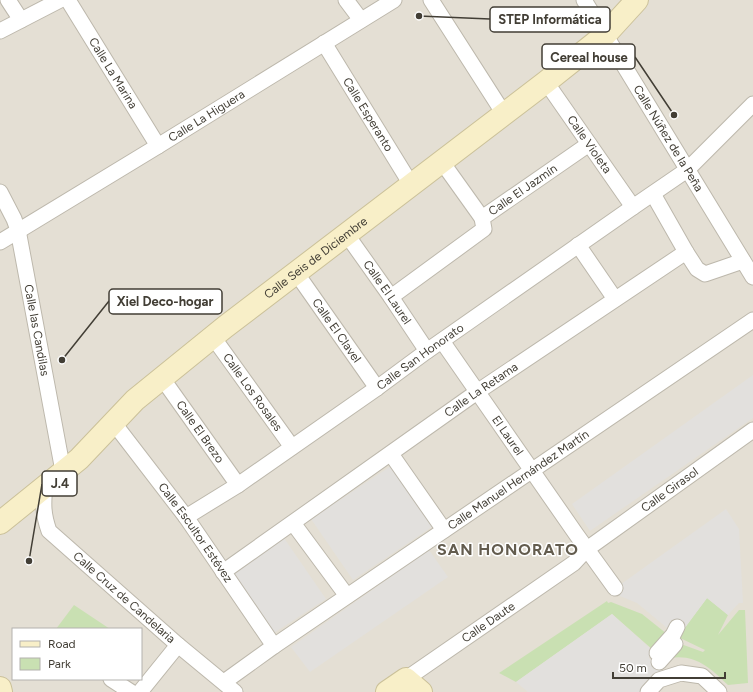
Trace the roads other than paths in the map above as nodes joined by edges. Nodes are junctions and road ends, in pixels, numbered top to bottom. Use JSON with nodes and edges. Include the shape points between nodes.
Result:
{"nodes":[{"id":1,"x":8,"y":0,"type":"edge"},
{"id":2,"x":60,"y":0,"type":"edge"},
{"id":3,"x":68,"y":0,"type":"edge"},
{"id":4,"x":346,"y":0,"type":"edge"},
{"id":5,"x":394,"y":0,"type":"edge"},
{"id":6,"x":431,"y":0,"type":"edge"},
{"id":7,"x":584,"y":0,"type":"edge"},
{"id":8,"x":637,"y":0,"type":"edge"},
{"id":9,"x":21,"y":20,"type":"junction"},
{"id":10,"x":361,"y":20,"type":"junction"},
{"id":11,"x":0,"y":31,"type":"edge"},
{"id":12,"x":605,"y":35,"type":"junction"},
{"id":13,"x":324,"y":43,"type":"junction"},
{"id":14,"x":546,"y":82,"type":"junction"},
{"id":15,"x":753,"y":104,"type":"edge"},
{"id":16,"x":504,"y":114,"type":"junction"},
{"id":17,"x":589,"y":144,"type":"junction"},
{"id":18,"x":158,"y":146,"type":"junction"},
{"id":19,"x":442,"y":162,"type":"junction"},
{"id":20,"x":688,"y":170,"type":"junction"},
{"id":21,"x":412,"y":186,"type":"junction"},
{"id":22,"x":0,"y":192,"type":"edge"},
{"id":23,"x":653,"y":194,"type":"junction"},
{"id":24,"x":633,"y":207,"type":"junction"},
{"id":25,"x":482,"y":218,"type":"junction"},
{"id":26,"x":18,"y":230,"type":"junction"},
{"id":27,"x":347,"y":235,"type":"junction"},
{"id":28,"x":0,"y":242,"type":"edge"},
{"id":29,"x":578,"y":246,"type":"junction"},
{"id":30,"x":686,"y":252,"type":"junction"},
{"id":31,"x":743,"y":261,"type":"junction"},
{"id":32,"x":296,"y":274,"type":"junction"},
{"id":33,"x":753,"y":277,"type":"edge"},
{"id":34,"x":391,"y":297,"type":"junction"},
{"id":35,"x":615,"y":299,"type":"junction"},
{"id":36,"x":753,"y":320,"type":"edge"},
{"id":37,"x":213,"y":337,"type":"junction"},
{"id":38,"x":442,"y":341,"type":"junction"},
{"id":39,"x":427,"y":351,"type":"junction"},
{"id":40,"x":162,"y":378,"type":"junction"},
{"id":41,"x":377,"y":388,"type":"junction"},
{"id":42,"x":478,"y":392,"type":"junction"},
{"id":43,"x":114,"y":422,"type":"junction"},
{"id":44,"x":753,"y":430,"type":"edge"},
{"id":45,"x":292,"y":447,"type":"junction"},
{"id":46,"x":390,"y":454,"type":"junction"},
{"id":47,"x":532,"y":470,"type":"junction"},
{"id":48,"x":63,"y":471,"type":"junction"},
{"id":49,"x":238,"y":485,"type":"junction"},
{"id":50,"x":45,"y":486,"type":"junction"},
{"id":51,"x":186,"y":517,"type":"junction"},
{"id":52,"x":0,"y":523,"type":"edge"},
{"id":53,"x":293,"y":523,"type":"junction"},
{"id":54,"x":444,"y":530,"type":"junction"},
{"id":55,"x":587,"y":549,"type":"junction"},
{"id":56,"x":223,"y":572,"type":"junction"},
{"id":57,"x":615,"y":588,"type":"dead end"},
{"id":58,"x":347,"y":596,"type":"junction"},
{"id":59,"x":677,"y":627,"type":"dead end"},
{"id":60,"x":178,"y":645,"type":"junction"},
{"id":61,"x":274,"y":646,"type":"junction"},
{"id":62,"x":674,"y":675,"type":"junction"},
{"id":63,"x":113,"y":680,"type":"edge"},
{"id":64,"x":413,"y":685,"type":"edge"},
{"id":65,"x":229,"y":687,"type":"edge"},
{"id":66,"x":0,"y":688,"type":"edge"},
{"id":67,"x":1,"y":692,"type":"edge"},
{"id":68,"x":131,"y":692,"type":"edge"},
{"id":69,"x":140,"y":692,"type":"edge"},
{"id":70,"x":387,"y":692,"type":"edge"},
{"id":71,"x":648,"y":692,"type":"edge"},
{"id":72,"x":719,"y":692,"type":"edge"}],
"edges":[{"from":1,"to":9,"type":"street"},
{"from":2,"to":9,"type":"street"},
{"from":3,"to":18,"type":"street","name":"Calle La Marina"},
{"from":4,"to":10,"type":"street"},
{"from":5,"to":10,"type":"street","name":"Calle La Higuera"},
{"from":6,"to":16,"type":"street"},
{"from":7,"to":12,"type":"street","name":"Calle Núñez de la Peña"},
{"from":8,"to":12,"type":"street","name":"Calle Seis de Diciembre"},
{"from":9,"to":11,"type":"street"},
{"from":10,"to":13,"type":"street","name":"Calle La Higuera"},
{"from":12,"to":14,"type":"street","name":"Calle Seis de Diciembre"},
{"from":12,"to":20,"type":"street","name":"Calle Núñez de la Peña"},
{"from":13,"to":18,"type":"street","name":"Calle La Higuera"},
{"from":13,"to":21,"type":"street","name":"Calle Esperanto"},
{"from":14,"to":16,"type":"street","name":"Calle Seis de Diciembre"},
{"from":14,"to":17,"type":"street","name":"Calle Violeta"},
{"from":15,"to":20,"type":"street","name":"Calle San Honorato"},
{"from":16,"to":19,"type":"street","name":"Calle Seis de Diciembre"},
{"from":17,"to":24,"type":"street","name":"Calle Violeta"},
{"from":17,"to":25,"type":"street","name":"Calle El Jazmín"},
{"from":18,"to":26,"type":"street","name":"Calle La Higuera"},
{"from":19,"to":21,"type":"street","name":"Calle Seis de Diciembre"},
{"from":19,"to":25,"type":"street"},
{"from":20,"to":23,"type":"street","name":"Calle San Honorato"},
{"from":20,"to":31,"type":"street","name":"Calle Núñez de la Peña"},
{"from":21,"to":27,"type":"street","name":"Calle Seis de Diciembre"},
{"from":22,"to":26,"type":"street","name":"Calle las Candilas"},
{"from":23,"to":24,"type":"street","name":"Calle San Honorato"},
{"from":23,"to":30,"type":"street"},
{"from":24,"to":29,"type":"street","name":"Calle San Honorato"},
{"from":25,"to":34,"type":"street","name":"Calle El Jazmín","via":[[484,229]]},
{"from":26,"to":28,"type":"street","name":"Calle La Higuera"},
{"from":26,"to":48,"type":"street","name":"Calle las Candilas"},
{"from":27,"to":32,"type":"street","name":"Calle Seis de Diciembre"},
{"from":27,"to":34,"type":"street","name":"Calle El Laurel"},
{"from":29,"to":35,"type":"street"},
{"from":29,"to":38,"type":"street","name":"Calle San Honorato"},
{"from":30,"to":31,"type":"street","via":[[697,269],[705,274]]},
{"from":30,"to":35,"type":"street","name":"Calle La Retama"},
{"from":31,"to":33,"type":"street","name":"Calle Núñez de la Peña"},
{"from":32,"to":37,"type":"street","name":"Calle Seis de Diciembre"},
{"from":32,"to":41,"type":"street","name":"Calle El Clavel"},
{"from":34,"to":39,"type":"street","name":"Calle El Laurel"},
{"from":35,"to":42,"type":"street","name":"Calle La Retama"},
{"from":36,"to":47,"type":"street","name":"Calle Manuel Hernández Martín"},
{"from":37,"to":40,"type":"street","name":"Calle Seis de Diciembre"},
{"from":37,"to":45,"type":"street","name":"Calle Los Rosales"},
{"from":38,"to":39,"type":"street","name":"Calle San Honorato"},
{"from":38,"to":42,"type":"street","name":"El Laurel"},
{"from":39,"to":41,"type":"street","name":"Calle San Honorato"},
{"from":40,"to":43,"type":"street","name":"Calle Seis de Diciembre","via":[[131,403]]},
{"from":40,"to":49,"type":"street","name":"Calle El Brezo"},
{"from":41,"to":45,"type":"street","name":"Calle San Honorato"},
{"from":42,"to":46,"type":"street","name":"Calle La Retama"},
{"from":42,"to":47,"type":"street","name":"El Laurel"},
{"from":43,"to":48,"type":"street","name":"Calle Seis de Diciembre","via":[[91,448]]},
{"from":43,"to":51,"type":"street","name":"Calle Escultor Estévez"},
{"from":44,"to":55,"type":"street","name":"Calle Girasol"},
{"from":45,"to":49,"type":"street","name":"Calle San Honorato"},
{"from":46,"to":53,"type":"street","name":"Calle La Retama"},
{"from":46,"to":54,"type":"street"},
{"from":47,"to":54,"type":"street","name":"Calle Manuel Hernández Martín"},
{"from":47,"to":55,"type":"street","name":"El Laurel"},
{"from":48,"to":50,"type":"street","name":"Calle Seis de Diciembre"},
{"from":49,"to":51,"type":"street","name":"Calle San Honorato"},
{"from":50,"to":52,"type":"street","name":"Calle Seis de Diciembre"},
{"from":50,"to":60,"type":"street","name":"Calle Cruz de Candelaria","via":[[44,518],[49,531]]},
{"from":51,"to":56,"type":"street","name":"Calle Escultor Estévez"},
{"from":53,"to":56,"type":"street","name":"Calle La Retama"},
{"from":53,"to":58,"type":"street"},
{"from":54,"to":58,"type":"street","name":"Calle Manuel Hernández Martín"},
{"from":55,"to":57,"type":"street","name":"El Laurel"},
{"from":55,"to":64,"type":"street","name":"Calle Daute","via":[[574,563]]},
{"from":56,"to":61,"type":"street","name":"Calle Escultor Estévez"},
{"from":58,"to":61,"type":"street","name":"Calle Manuel Hernández Martín"},
{"from":59,"to":62,"type":"street","via":[[657,653],[660,655],[672,642],[675,644],[655,658]]},
{"from":60,"to":65,"type":"street","name":"Calle Cruz de Candelaria"},
{"from":60,"to":69,"type":"street"},
{"from":61,"to":65,"type":"street","name":"Calle Manuel Hernández Martín"},
{"from":62,"to":71,"type":"street","via":[[659,680]]},
{"from":62,"to":72,"type":"street","via":[[681,673],[702,676]]},
{"from":63,"to":68,"type":"street"},
{"from":64,"to":70,"type":"street","name":"Calle Daute"},
{"from":66,"to":67,"type":"street"}]}
